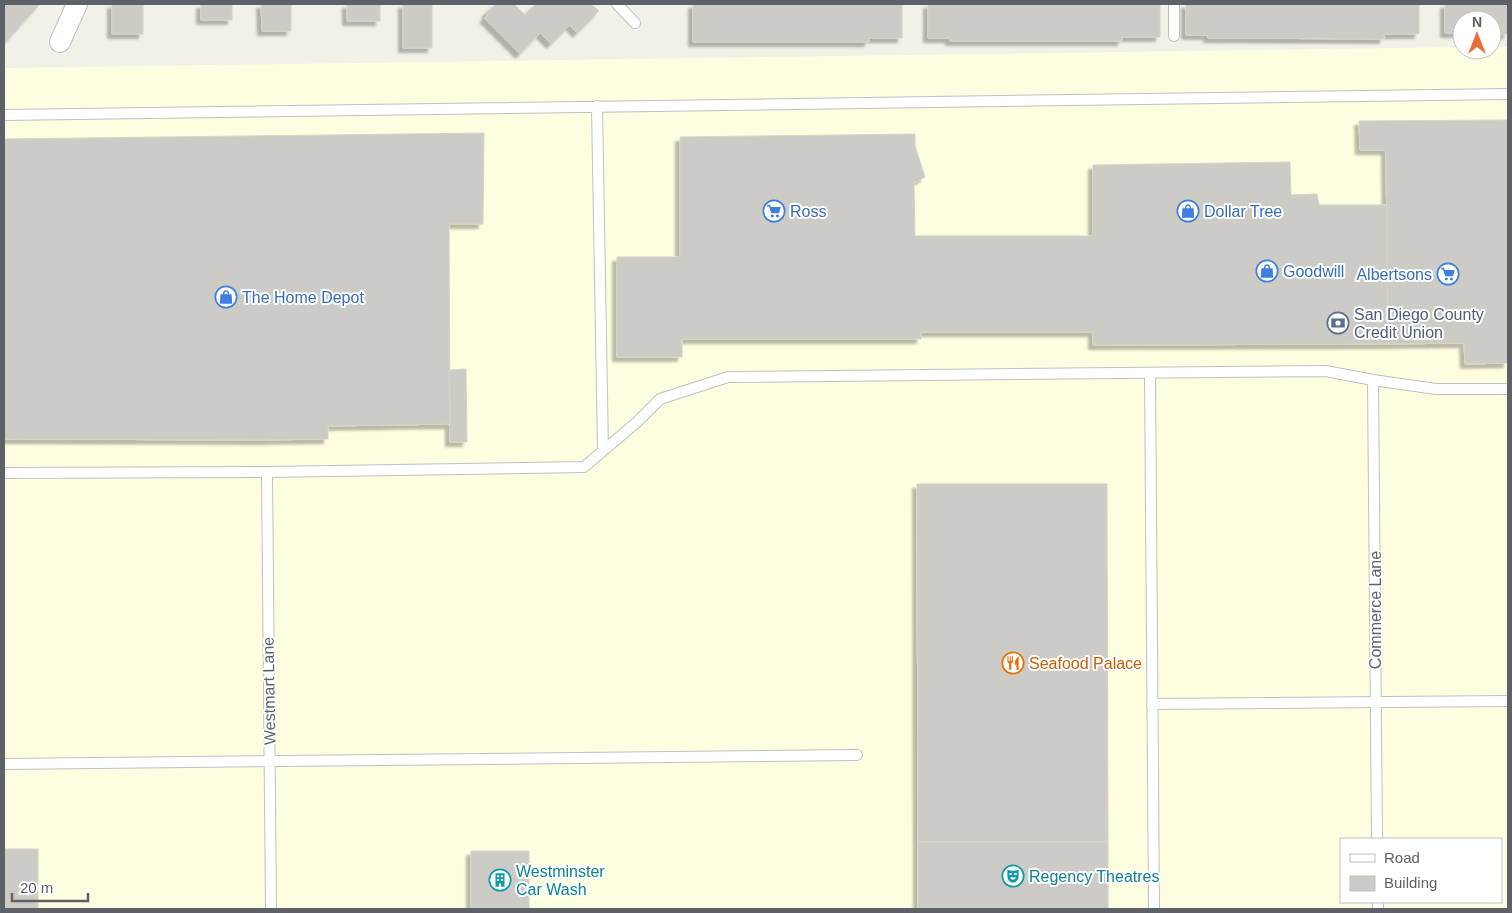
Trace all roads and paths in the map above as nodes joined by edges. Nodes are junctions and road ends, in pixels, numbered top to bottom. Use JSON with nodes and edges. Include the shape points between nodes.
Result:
{"nodes":[{"id":1,"x":76,"y":4,"type":"edge"},
{"id":2,"x":617,"y":4,"type":"edge"},
{"id":3,"x":1174,"y":4,"type":"edge"},
{"id":4,"x":635,"y":22,"type":"dead end"},
{"id":5,"x":1174,"y":36,"type":"dead end"},
{"id":6,"x":60,"y":42,"type":"dead end"},
{"id":7,"x":1508,"y":94,"type":"edge"},
{"id":8,"x":597,"y":106,"type":"junction"},
{"id":9,"x":4,"y":115,"type":"edge"},
{"id":10,"x":1150,"y":373,"type":"junction"},
{"id":11,"x":1374,"y":380,"type":"junction"},
{"id":12,"x":1508,"y":389,"type":"edge"},
{"id":13,"x":603,"y":450,"type":"junction"},
{"id":14,"x":267,"y":472,"type":"junction"},
{"id":15,"x":4,"y":473,"type":"edge"},
{"id":16,"x":1508,"y":701,"type":"edge"},
{"id":17,"x":1376,"y":702,"type":"junction"},
{"id":18,"x":1152,"y":704,"type":"junction"},
{"id":19,"x":857,"y":755,"type":"dead end"},
{"id":20,"x":270,"y":761,"type":"junction"},
{"id":21,"x":4,"y":764,"type":"edge"},
{"id":22,"x":1377,"y":838,"type":"edge"},
{"id":23,"x":272,"y":909,"type":"edge"},
{"id":24,"x":1154,"y":909,"type":"edge"}],
"edges":[{"from":1,"to":6,"type":"street"},
{"from":2,"to":4,"type":"lane"},
{"from":3,"to":5,"type":"lane"},
{"from":7,"to":8,"type":"lane"},
{"from":8,"to":9,"type":"lane"},
{"from":8,"to":13,"type":"lane"},
{"from":10,"to":11,"type":"lane","via":[[1326,371]]},
{"from":10,"to":13,"type":"lane","via":[[728,377],[660,399]]},
{"from":10,"to":18,"type":"lane"},
{"from":11,"to":12,"type":"lane","via":[[1436,389]]},
{"from":11,"to":17,"type":"lane","name":"Commerce Lane"},
{"from":13,"to":14,"type":"lane","via":[[584,467]]},
{"from":14,"to":15,"type":"lane"},
{"from":14,"to":20,"type":"lane","name":"Westmart Lane"},
{"from":16,"to":17,"type":"lane"},
{"from":17,"to":18,"type":"lane"},
{"from":17,"to":22,"type":"lane","name":"Commerce Lane"},
{"from":18,"to":24,"type":"lane"},
{"from":19,"to":20,"type":"lane"},
{"from":20,"to":21,"type":"lane"},
{"from":20,"to":23,"type":"lane","name":"Westmart Lane"}]}
